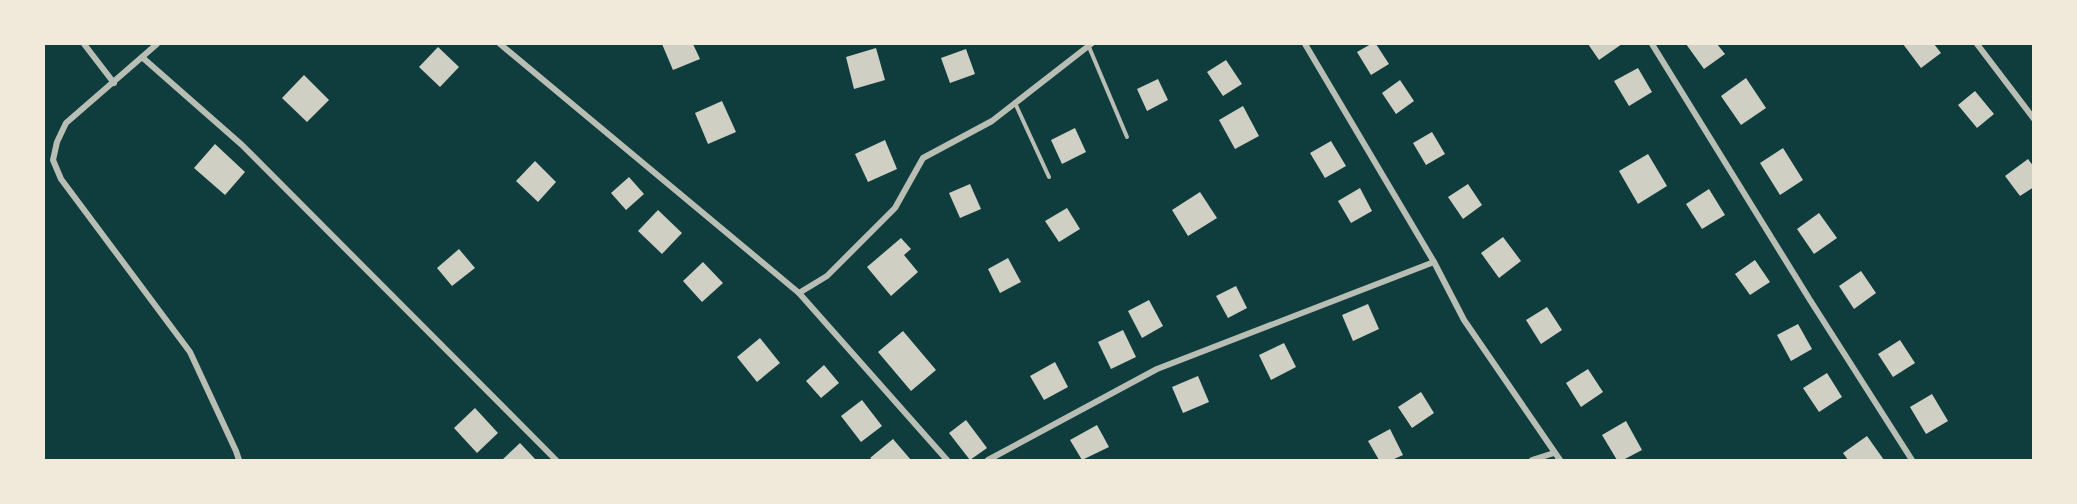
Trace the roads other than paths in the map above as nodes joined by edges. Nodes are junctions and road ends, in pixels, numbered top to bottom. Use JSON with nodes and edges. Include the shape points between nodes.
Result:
{"nodes":[{"id":1,"x":84,"y":44,"type":"edge"},
{"id":2,"x":157,"y":44,"type":"edge"},
{"id":3,"x":500,"y":44,"type":"edge"},
{"id":4,"x":1305,"y":44,"type":"edge"},
{"id":5,"x":1652,"y":44,"type":"edge"},
{"id":6,"x":1977,"y":44,"type":"edge"},
{"id":7,"x":1090,"y":45,"type":"edge"},
{"id":8,"x":143,"y":58,"type":"junction"},
{"id":9,"x":114,"y":83,"type":"junction"},
{"id":10,"x":1015,"y":103,"type":"junction"},
{"id":11,"x":2034,"y":119,"type":"edge"},
{"id":12,"x":1127,"y":137,"type":"dead end"},
{"id":13,"x":1049,"y":177,"type":"dead end"},
{"id":14,"x":1434,"y":262,"type":"junction"},
{"id":15,"x":799,"y":293,"type":"junction"},
{"id":16,"x":1554,"y":453,"type":"junction"},
{"id":17,"x":239,"y":460,"type":"edge"},
{"id":18,"x":556,"y":460,"type":"edge"},
{"id":19,"x":947,"y":460,"type":"edge"},
{"id":20,"x":988,"y":460,"type":"edge"},
{"id":21,"x":1532,"y":460,"type":"edge"},
{"id":22,"x":1560,"y":460,"type":"edge"},
{"id":23,"x":1912,"y":460,"type":"edge"}],
"edges":[{"from":1,"to":9,"type":"street"},
{"from":2,"to":8,"type":"street"},
{"from":3,"to":15,"type":"street"},
{"from":4,"to":14,"type":"street"},
{"from":5,"to":23,"type":"street"},
{"from":6,"to":11,"type":"street"},
{"from":7,"to":10,"type":"street"},
{"from":7,"to":12,"type":"lane"},
{"from":8,"to":9,"type":"street"},
{"from":8,"to":18,"type":"street","via":[[242,145]]},
{"from":9,"to":17,"type":"street","via":[[66,123],[53,160],[61,179],[190,352]]},
{"from":10,"to":13,"type":"lane"},
{"from":10,"to":15,"type":"street","via":[[992,121],[923,158],[895,208],[827,276]]},
{"from":14,"to":16,"type":"street","via":[[1464,320]]},
{"from":14,"to":20,"type":"street","via":[[1157,369]]},
{"from":15,"to":19,"type":"street"},
{"from":16,"to":21,"type":"street"},
{"from":16,"to":22,"type":"street"}]}
